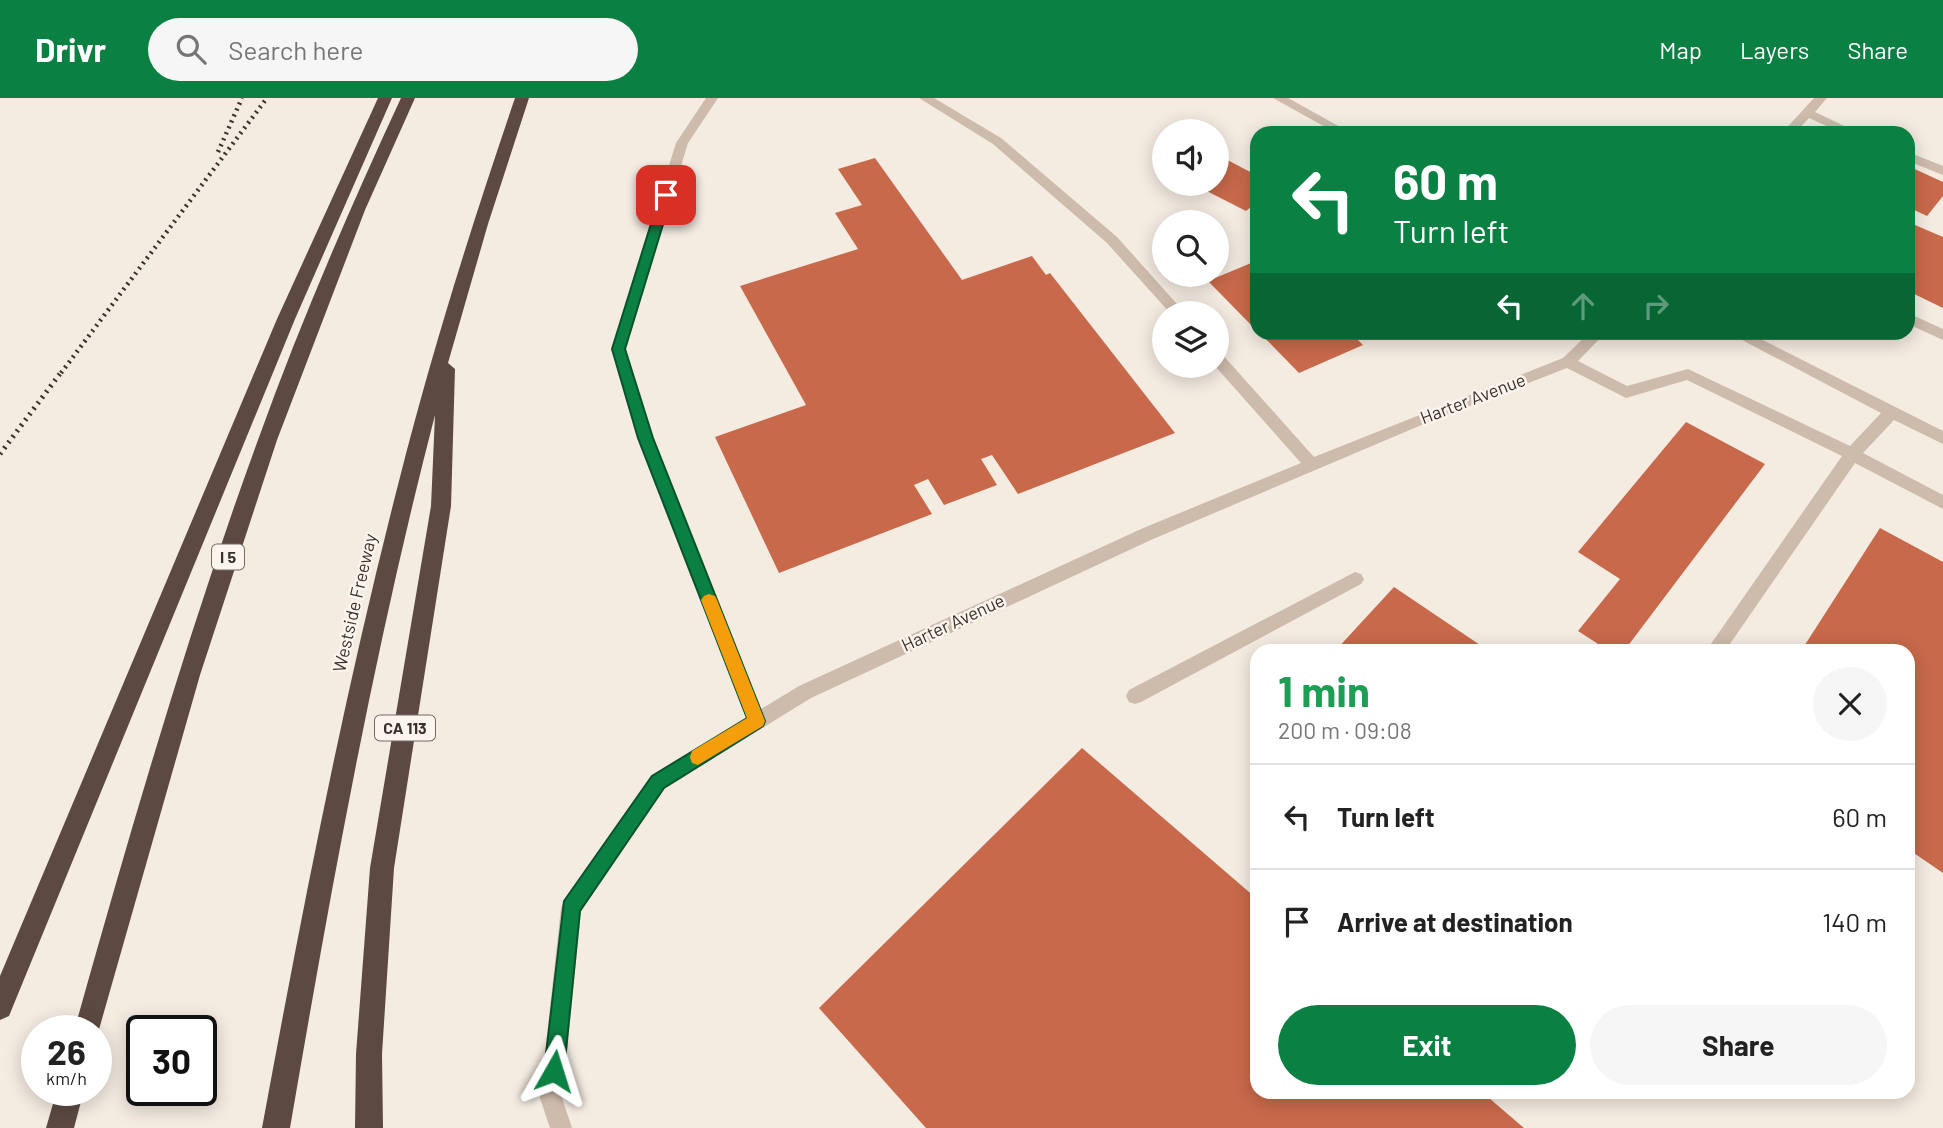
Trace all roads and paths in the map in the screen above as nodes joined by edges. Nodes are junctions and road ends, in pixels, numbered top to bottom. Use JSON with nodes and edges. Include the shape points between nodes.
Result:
{"nodes":[{"id":1,"x":385,"y":98,"type":"edge"},
{"id":2,"x":408,"y":98,"type":"edge"},
{"id":3,"x":522,"y":98,"type":"edge"},
{"id":4,"x":712,"y":98,"type":"edge"},
{"id":5,"x":925,"y":98,"type":"edge"},
{"id":6,"x":1284,"y":99,"type":"edge"},
{"id":7,"x":1816,"y":99,"type":"edge"},
{"id":8,"x":1807,"y":113,"type":"junction"},
{"id":9,"x":1332,"y":126,"type":"edge"},
{"id":10,"x":1795,"y":126,"type":"edge"},
{"id":11,"x":1837,"y":126,"type":"edge"},
{"id":12,"x":1915,"y":159,"type":"edge"},
{"id":13,"x":1943,"y":171,"type":"edge"},
{"id":14,"x":1167,"y":301,"type":"edge"},
{"id":15,"x":1915,"y":321,"type":"edge"},
{"id":16,"x":448,"y":328,"type":"junction"},
{"id":17,"x":1943,"y":334,"type":"edge"},
{"id":18,"x":1591,"y":340,"type":"edge"},
{"id":19,"x":1750,"y":340,"type":"edge"},
{"id":20,"x":1568,"y":362,"type":"junction"},
{"id":21,"x":1229,"y":372,"type":"edge"},
{"id":22,"x":1892,"y":412,"type":"junction"},
{"id":23,"x":1943,"y":438,"type":"edge"},
{"id":24,"x":1852,"y":454,"type":"junction"},
{"id":25,"x":1312,"y":465,"type":"junction"},
{"id":26,"x":1943,"y":503,"type":"edge"},
{"id":27,"x":1355,"y":579,"type":"dead end"},
{"id":28,"x":1720,"y":644,"type":"edge"},
{"id":29,"x":1135,"y":696,"type":"dead end"},
{"id":30,"x":757,"y":721,"type":"junction"},
{"id":31,"x":0,"y":1007,"type":"edge"},
{"id":32,"x":91,"y":1015,"type":"edge"},
{"id":33,"x":66,"y":1106,"type":"edge"},
{"id":34,"x":60,"y":1128,"type":"edge"},
{"id":35,"x":276,"y":1128,"type":"edge"},
{"id":36,"x":369,"y":1128,"type":"edge"},
{"id":37,"x":561,"y":1128,"type":"edge"}],
"edges":[{"from":1,"to":31,"type":"highway","via":[[281,332]]},
{"from":2,"to":32,"type":"highway","number":"I 5","via":[[361,202],[242,511]]},
{"from":3,"to":16,"type":"highway","name":"Westside Freeway"},
{"from":4,"to":30,"type":"street","via":[[682,143],[619,349],[645,438]]},
{"from":5,"to":14,"type":"street","via":[[997,141],[1112,240]]},
{"from":6,"to":9,"type":"street"},
{"from":7,"to":8,"type":"street"},
{"from":8,"to":10,"type":"street"},
{"from":8,"to":11,"type":"street"},
{"from":12,"to":13,"type":"street"},
{"from":15,"to":17,"type":"street"},
{"from":16,"to":35,"type":"highway","name":"Westside Freeway","via":[[402,503],[326,848]]},
{"from":16,"to":36,"type":"highway","number":"CA 113","via":[[441,506],[382,868],[369,1054]]},
{"from":18,"to":20,"type":"street","name":"Harter Avenue"},
{"from":19,"to":22,"type":"street"},
{"from":20,"to":24,"type":"street","via":[[1626,392],[1688,374]]},
{"from":20,"to":25,"type":"street","name":"Harter Avenue"},
{"from":21,"to":25,"type":"street"},
{"from":22,"to":23,"type":"street"},
{"from":22,"to":24,"type":"street"},
{"from":24,"to":26,"type":"street"},
{"from":24,"to":28,"type":"street"},
{"from":25,"to":30,"type":"street","name":"Harter Avenue","via":[[1147,534],[912,642],[804,692]]},
{"from":27,"to":29,"type":"street"},
{"from":30,"to":37,"type":"street","name":"Harter Avenue","via":[[658,782],[571,908],[551,1098]]},
{"from":33,"to":34,"type":"highway"}]}
